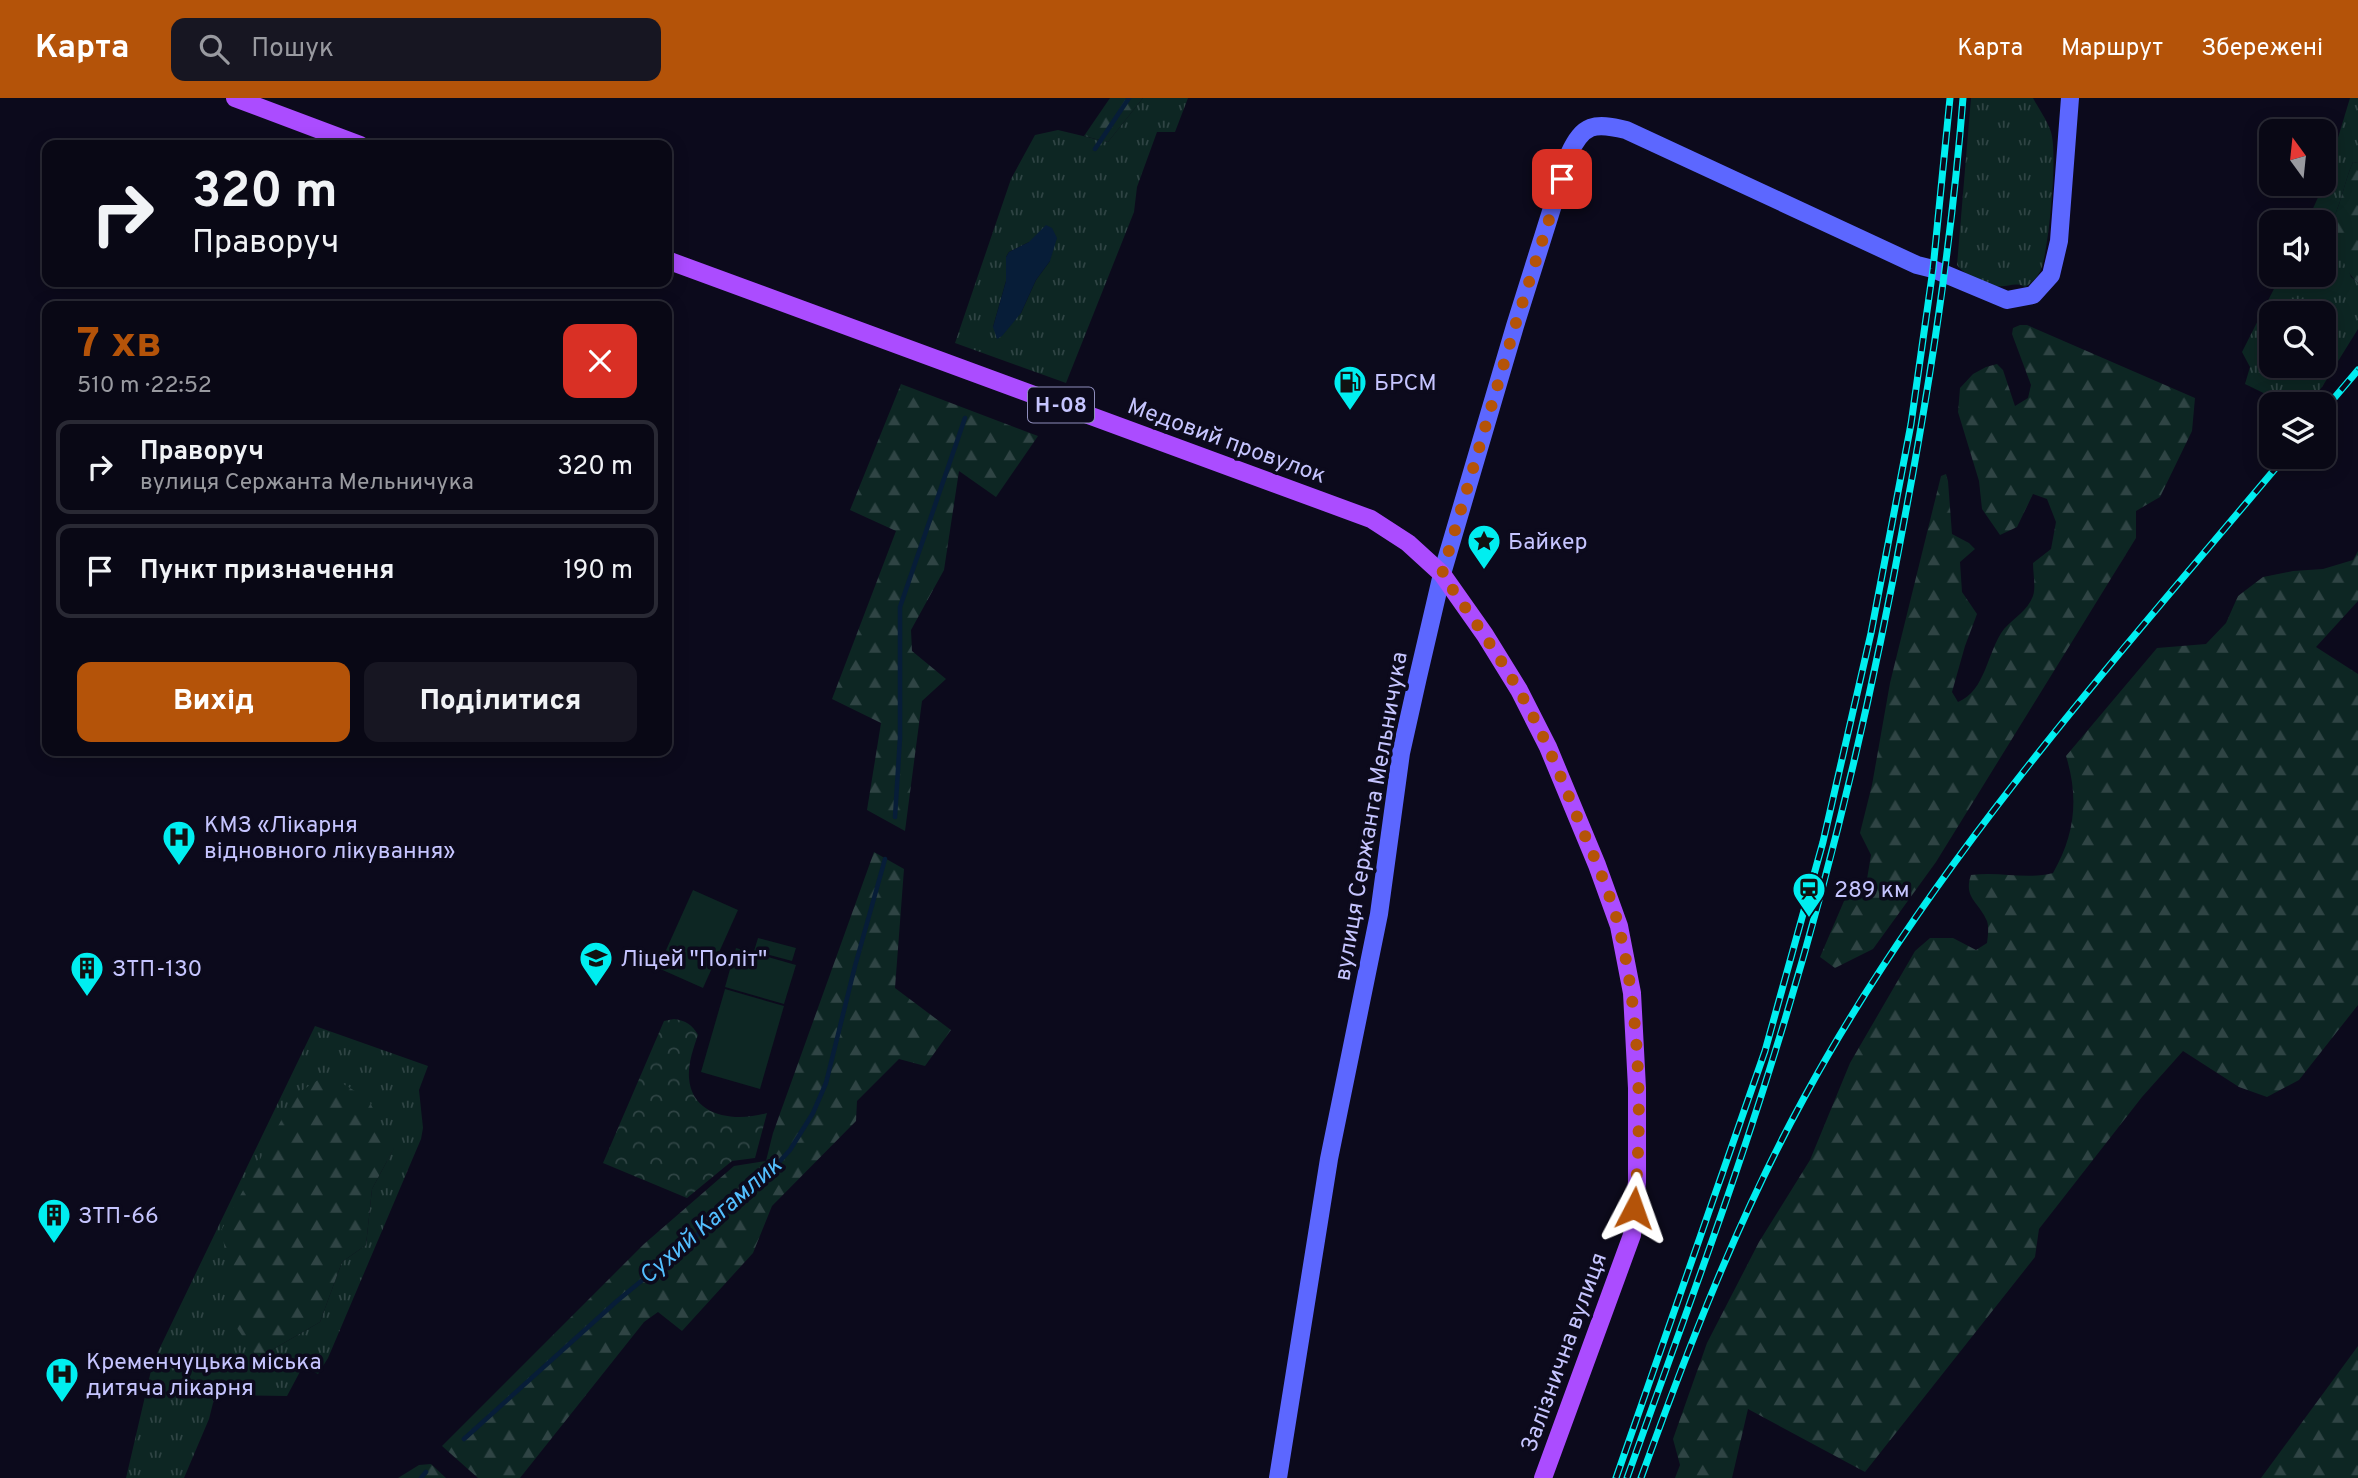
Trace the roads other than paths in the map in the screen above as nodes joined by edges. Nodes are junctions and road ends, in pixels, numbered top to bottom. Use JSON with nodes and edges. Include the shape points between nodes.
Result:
{"nodes":[{"id":1,"x":235,"y":98,"type":"edge"},
{"id":2,"x":2070,"y":98,"type":"edge"},
{"id":3,"x":347,"y":140,"type":"edge"},
{"id":4,"x":672,"y":262,"type":"edge"},
{"id":5,"x":1442,"y":574,"type":"junction"},
{"id":6,"x":1278,"y":1478,"type":"edge"},
{"id":7,"x":1543,"y":1478,"type":"edge"}],
"edges":[{"from":1,"to":3,"type":"main road"},
{"from":2,"to":5,"type":"street","name":"вулиця Сержанта Мельничука","via":[[2059,241],[2052,275],[2033,295],[2007,300],[1917,265],[1626,130],[1592,126],[1578,136],[1515,326]]},
{"from":4,"to":5,"type":"main road","name":"Медовий провулок","number":"Н-08","via":[[1371,519],[1408,543]]},
{"from":5,"to":6,"type":"street","name":"вулиця Сержанта Мельничука","via":[[1402,753],[1379,914],[1329,1159]]},
{"from":5,"to":7,"type":"main road","name":"Залізнична вулиця","number":"Н-08","via":[[1519,690],[1548,747],[1619,926],[1632,993],[1637,1155],[1632,1235]]}]}
